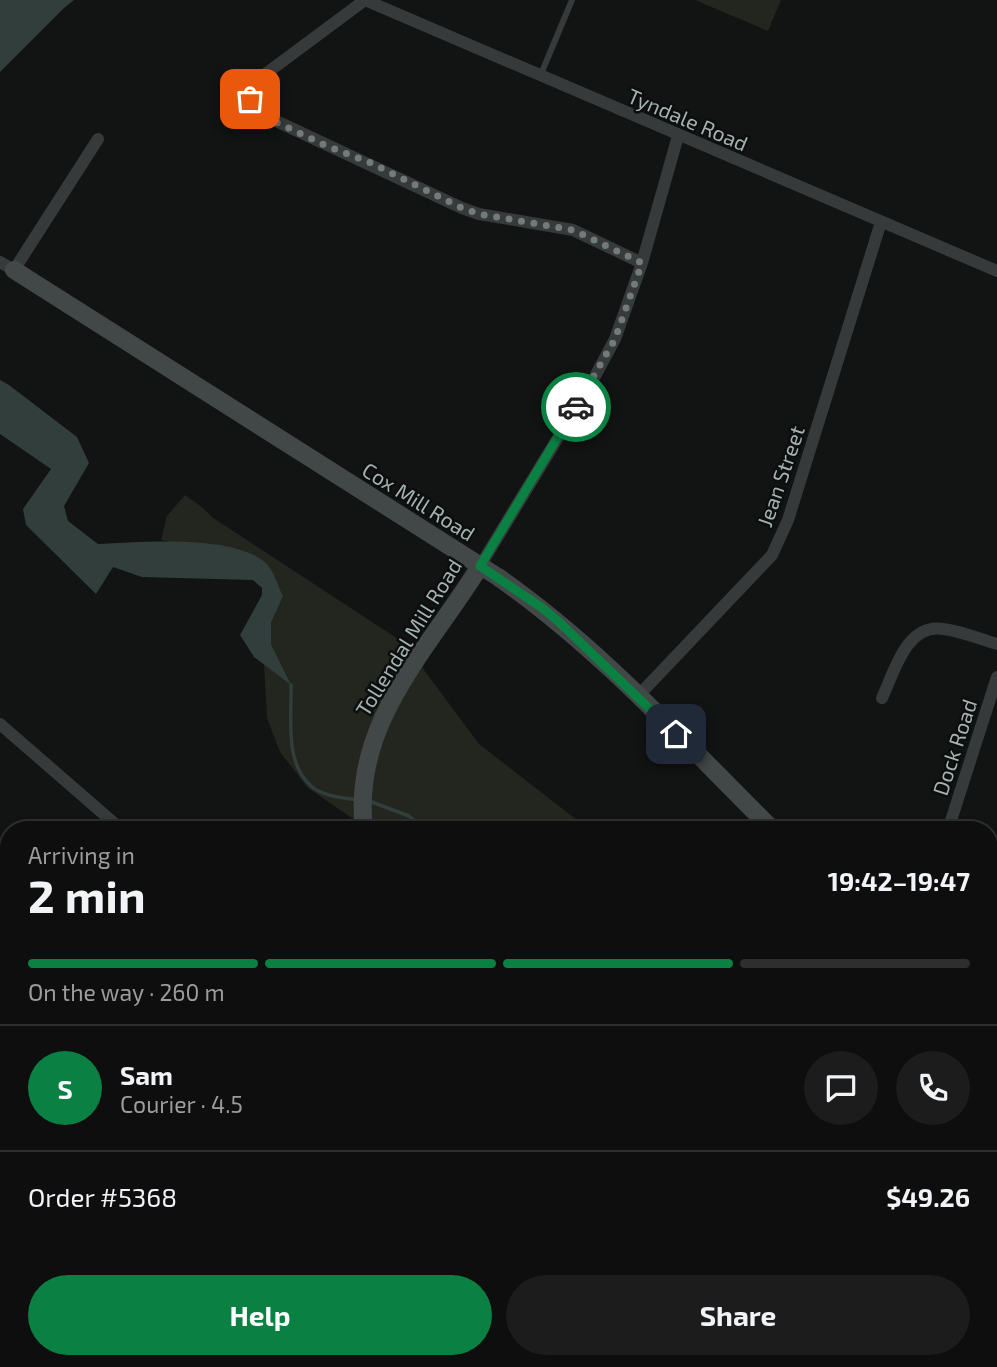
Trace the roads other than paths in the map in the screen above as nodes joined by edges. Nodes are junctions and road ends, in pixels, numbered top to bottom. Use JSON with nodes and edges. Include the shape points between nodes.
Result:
{"nodes":[{"id":1,"x":365,"y":0,"type":"edge"},
{"id":2,"x":572,"y":0,"type":"edge"},
{"id":3,"x":540,"y":76,"type":"junction"},
{"id":4,"x":678,"y":136,"type":"junction"},
{"id":5,"x":99,"y":139,"type":"dead end"},
{"id":6,"x":881,"y":222,"type":"junction"},
{"id":7,"x":642,"y":263,"type":"junction"},
{"id":8,"x":7,"y":266,"type":"edge"},
{"id":9,"x":997,"y":271,"type":"edge"},
{"id":10,"x":480,"y":566,"type":"junction"},
{"id":11,"x":997,"y":644,"type":"edge"},
{"id":12,"x":997,"y":677,"type":"edge"},
{"id":13,"x":638,"y":696,"type":"junction"},
{"id":14,"x":882,"y":698,"type":"dead end"},
{"id":15,"x":0,"y":724,"type":"edge"},
{"id":16,"x":112,"y":821,"type":"edge"},
{"id":17,"x":364,"y":821,"type":"edge"},
{"id":18,"x":764,"y":821,"type":"edge"},
{"id":19,"x":951,"y":821,"type":"edge"}],
"edges":[{"from":1,"to":3,"type":"street","name":"Tyndale Road"},
{"from":1,"to":7,"type":"street","via":[[252,84],[250,99],[259,113],[462,208],[573,230]]},
{"from":2,"to":3,"type":"lane"},
{"from":3,"to":4,"type":"street","name":"Tyndale Road"},
{"from":4,"to":6,"type":"street","name":"Tyndale Road"},
{"from":4,"to":7,"type":"street","name":"Tollendal Mill Road"},
{"from":5,"to":8,"type":"street"},
{"from":6,"to":9,"type":"street","name":"Tyndale Road"},
{"from":6,"to":13,"type":"street","name":"Jean Street","via":[[788,520],[772,555]]},
{"from":7,"to":10,"type":"street","name":"Tollendal Mill Road","via":[[615,339]]},
{"from":8,"to":10,"type":"street","name":"Cox Mill Road"},
{"from":10,"to":13,"type":"street","name":"Cox Mill Road","via":[[541,607]]},
{"from":10,"to":17,"type":"street","name":"Tollendal Mill Road","via":[[394,694],[373,736],[365,778]]},
{"from":11,"to":14,"type":"street","via":[[942,628],[924,630],[911,640]]},
{"from":12,"to":19,"type":"street","name":"Dock Road"},
{"from":13,"to":18,"type":"street","name":"Cox Mill Road"},
{"from":15,"to":16,"type":"street"}]}
